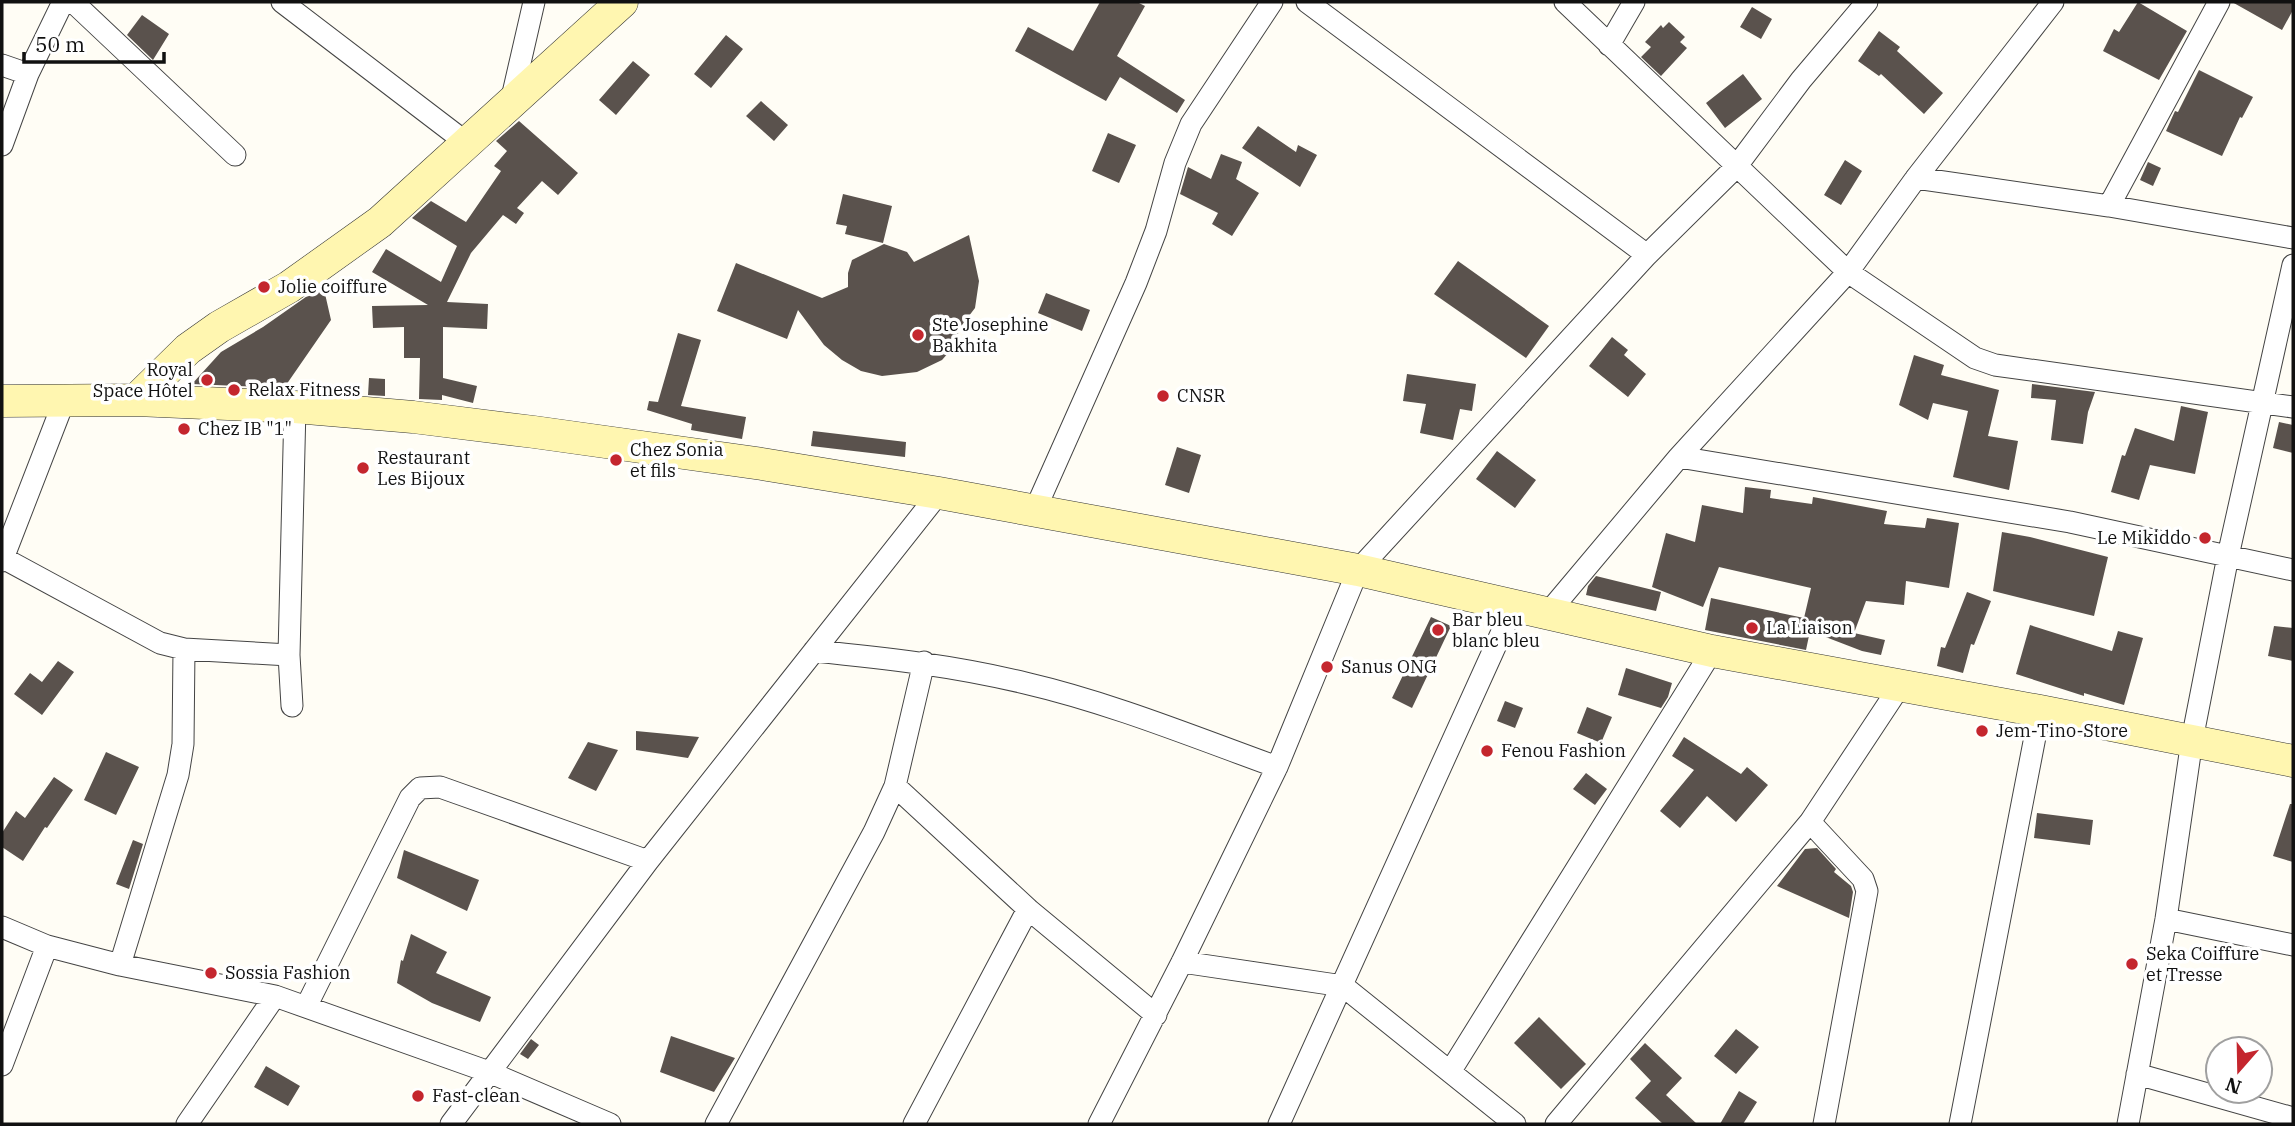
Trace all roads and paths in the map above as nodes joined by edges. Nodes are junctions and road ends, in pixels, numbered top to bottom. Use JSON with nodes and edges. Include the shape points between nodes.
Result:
{"nodes":[{"id":1,"x":63,"y":2,"type":"edge"},
{"id":2,"x":73,"y":2,"type":"edge"},
{"id":3,"x":282,"y":2,"type":"edge"},
{"id":4,"x":534,"y":2,"type":"edge"},
{"id":5,"x":622,"y":2,"type":"edge"},
{"id":6,"x":1272,"y":2,"type":"edge"},
{"id":7,"x":1307,"y":2,"type":"edge"},
{"id":8,"x":1565,"y":2,"type":"edge"},
{"id":9,"x":1634,"y":2,"type":"edge"},
{"id":10,"x":1867,"y":2,"type":"edge"},
{"id":11,"x":2053,"y":2,"type":"edge"},
{"id":12,"x":2219,"y":2,"type":"edge"},
{"id":13,"x":1609,"y":45,"type":"junction"},
{"id":14,"x":2,"y":65,"type":"edge"},
{"id":15,"x":28,"y":74,"type":"junction"},
{"id":16,"x":511,"y":105,"type":"junction"},
{"id":17,"x":468,"y":144,"type":"junction"},
{"id":18,"x":2,"y":145,"type":"edge"},
{"id":19,"x":234,"y":155,"type":"dead end"},
{"id":20,"x":1736,"y":167,"type":"junction"},
{"id":21,"x":1916,"y":178,"type":"junction"},
{"id":22,"x":2109,"y":206,"type":"junction"},
{"id":23,"x":2293,"y":238,"type":"edge"},
{"id":24,"x":1647,"y":255,"type":"junction"},
{"id":25,"x":2293,"y":265,"type":"edge"},
{"id":26,"x":1849,"y":272,"type":"junction"},
{"id":27,"x":136,"y":400,"type":"junction"},
{"id":28,"x":2,"y":401,"type":"edge"},
{"id":29,"x":64,"y":401,"type":"junction"},
{"id":30,"x":2262,"y":401,"type":"junction"},
{"id":31,"x":295,"y":407,"type":"junction"},
{"id":32,"x":2293,"y":407,"type":"edge"},
{"id":33,"x":1679,"y":457,"type":"junction"},
{"id":34,"x":939,"y":493,"type":"junction"},
{"id":35,"x":1035,"y":510,"type":"junction"},
{"id":36,"x":2228,"y":556,"type":"junction"},
{"id":37,"x":2,"y":559,"type":"edge"},
{"id":38,"x":1358,"y":570,"type":"junction"},
{"id":39,"x":2293,"y":570,"type":"edge"},
{"id":40,"x":1514,"y":605,"type":"junction"},
{"id":41,"x":1548,"y":613,"type":"junction"},
{"id":42,"x":184,"y":649,"type":"junction"},
{"id":43,"x":814,"y":651,"type":"junction"},
{"id":44,"x":1712,"y":651,"type":"junction"},
{"id":45,"x":289,"y":655,"type":"junction"},
{"id":46,"x":924,"y":662,"type":"junction"},
{"id":47,"x":1900,"y":686,"type":"junction"},
{"id":48,"x":292,"y":706,"type":"dead end"},
{"id":49,"x":2040,"y":711,"type":"junction"},
{"id":50,"x":2192,"y":740,"type":"junction"},
{"id":51,"x":2293,"y":761,"type":"edge"},
{"id":52,"x":1277,"y":766,"type":"junction"},
{"id":53,"x":895,"y":786,"type":"junction"},
{"id":54,"x":1810,"y":822,"type":"junction"},
{"id":55,"x":648,"y":861,"type":"junction"},
{"id":56,"x":1028,"y":909,"type":"junction"},
{"id":57,"x":2166,"y":919,"type":"junction"},
{"id":58,"x":2,"y":927,"type":"edge"},
{"id":59,"x":2293,"y":945,"type":"edge"},
{"id":60,"x":47,"y":946,"type":"junction"},
{"id":61,"x":1182,"y":962,"type":"junction"},
{"id":62,"x":120,"y":965,"type":"junction"},
{"id":63,"x":1343,"y":986,"type":"junction"},
{"id":64,"x":275,"y":996,"type":"junction"},
{"id":65,"x":306,"y":1007,"type":"junction"},
{"id":66,"x":1156,"y":1015,"type":"junction"},
{"id":67,"x":2,"y":1065,"type":"edge"},
{"id":68,"x":489,"y":1072,"type":"junction"},
{"id":69,"x":1450,"y":1072,"type":"junction"},
{"id":70,"x":2137,"y":1074,"type":"junction"},
{"id":71,"x":2293,"y":1118,"type":"edge"},
{"id":72,"x":187,"y":1124,"type":"edge"},
{"id":73,"x":451,"y":1124,"type":"edge"},
{"id":74,"x":610,"y":1124,"type":"edge"},
{"id":75,"x":716,"y":1124,"type":"edge"},
{"id":76,"x":914,"y":1124,"type":"edge"},
{"id":77,"x":1099,"y":1124,"type":"edge"},
{"id":78,"x":1279,"y":1124,"type":"edge"},
{"id":79,"x":1515,"y":1124,"type":"edge"},
{"id":80,"x":1556,"y":1124,"type":"edge"},
{"id":81,"x":1824,"y":1124,"type":"edge"},
{"id":82,"x":1959,"y":1124,"type":"edge"},
{"id":83,"x":2128,"y":1124,"type":"edge"}],
"edges":[{"from":1,"to":15,"type":"street"},
{"from":2,"to":19,"type":"street"},
{"from":3,"to":17,"type":"street"},
{"from":4,"to":16,"type":"street"},
{"from":5,"to":16,"type":"main road"},
{"from":6,"to":35,"type":"street","via":[[1191,124],[1136,283]]},
{"from":7,"to":24,"type":"street"},
{"from":8,"to":13,"type":"street"},
{"from":9,"to":13,"type":"street"},
{"from":10,"to":20,"type":"street"},
{"from":11,"to":21,"type":"street"},
{"from":12,"to":22,"type":"street"},
{"from":13,"to":20,"type":"street"},
{"from":14,"to":15,"type":"street"},
{"from":15,"to":18,"type":"street"},
{"from":16,"to":17,"type":"main road"},
{"from":17,"to":27,"type":"main road","via":[[369,230],[289,287],[188,348]]},
{"from":20,"to":24,"type":"street"},
{"from":20,"to":26,"type":"street"},
{"from":21,"to":22,"type":"street"},
{"from":21,"to":26,"type":"street"},
{"from":22,"to":23,"type":"street"},
{"from":24,"to":38,"type":"street"},
{"from":25,"to":30,"type":"street"},
{"from":26,"to":30,"type":"street","via":[[1985,363]]},
{"from":26,"to":33,"type":"street"},
{"from":27,"to":29,"type":"main road"},
{"from":27,"to":31,"type":"main road"},
{"from":28,"to":29,"type":"main road"},
{"from":29,"to":37,"type":"street"},
{"from":30,"to":32,"type":"street"},
{"from":30,"to":36,"type":"street"},
{"from":31,"to":34,"type":"main road","via":[[534,432]]},
{"from":31,"to":45,"type":"street"},
{"from":33,"to":36,"type":"street","via":[[2070,522]]},
{"from":33,"to":41,"type":"street"},
{"from":34,"to":35,"type":"main road"},
{"from":34,"to":43,"type":"street"},
{"from":35,"to":38,"type":"main road"},
{"from":36,"to":39,"type":"street"},
{"from":36,"to":50,"type":"street"},
{"from":37,"to":42,"type":"street","via":[[160,643]]},
{"from":38,"to":40,"type":"main road"},
{"from":38,"to":52,"type":"street"},
{"from":40,"to":41,"type":"main road"},
{"from":40,"to":63,"type":"street"},
{"from":41,"to":44,"type":"main road"},
{"from":42,"to":45,"type":"street"},
{"from":42,"to":62,"type":"street","via":[[183,744],[178,775]]},
{"from":43,"to":46,"type":"street"},
{"from":43,"to":55,"type":"street"},
{"from":44,"to":47,"type":"main road"},
{"from":44,"to":69,"type":"street"},
{"from":45,"to":48,"type":"street"},
{"from":46,"to":52,"type":"street","via":[[1073,695]]},
{"from":46,"to":53,"type":"street"},
{"from":47,"to":49,"type":"main road"},
{"from":47,"to":54,"type":"street"},
{"from":49,"to":50,"type":"main road"},
{"from":49,"to":82,"type":"street"},
{"from":50,"to":51,"type":"main road"},
{"from":50,"to":57,"type":"street"},
{"from":52,"to":61,"type":"street"},
{"from":53,"to":56,"type":"street"},
{"from":53,"to":75,"type":"street"},
{"from":54,"to":80,"type":"street"},
{"from":54,"to":81,"type":"street","via":[[1863,879],[1867,891]]},
{"from":55,"to":65,"type":"street","via":[[440,787],[421,788],[410,798]]},
{"from":55,"to":68,"type":"street"},
{"from":56,"to":66,"type":"street"},
{"from":56,"to":76,"type":"street"},
{"from":57,"to":59,"type":"street"},
{"from":57,"to":70,"type":"street"},
{"from":58,"to":60,"type":"street"},
{"from":60,"to":62,"type":"street"},
{"from":60,"to":67,"type":"street"},
{"from":61,"to":63,"type":"street"},
{"from":61,"to":66,"type":"street"},
{"from":62,"to":64,"type":"street"},
{"from":63,"to":69,"type":"street"},
{"from":63,"to":78,"type":"street"},
{"from":64,"to":65,"type":"street"},
{"from":64,"to":72,"type":"street"},
{"from":65,"to":68,"type":"street"},
{"from":66,"to":77,"type":"street"},
{"from":68,"to":73,"type":"street"},
{"from":68,"to":74,"type":"street"},
{"from":69,"to":79,"type":"street"},
{"from":70,"to":71,"type":"street"},
{"from":70,"to":83,"type":"street"}]}
